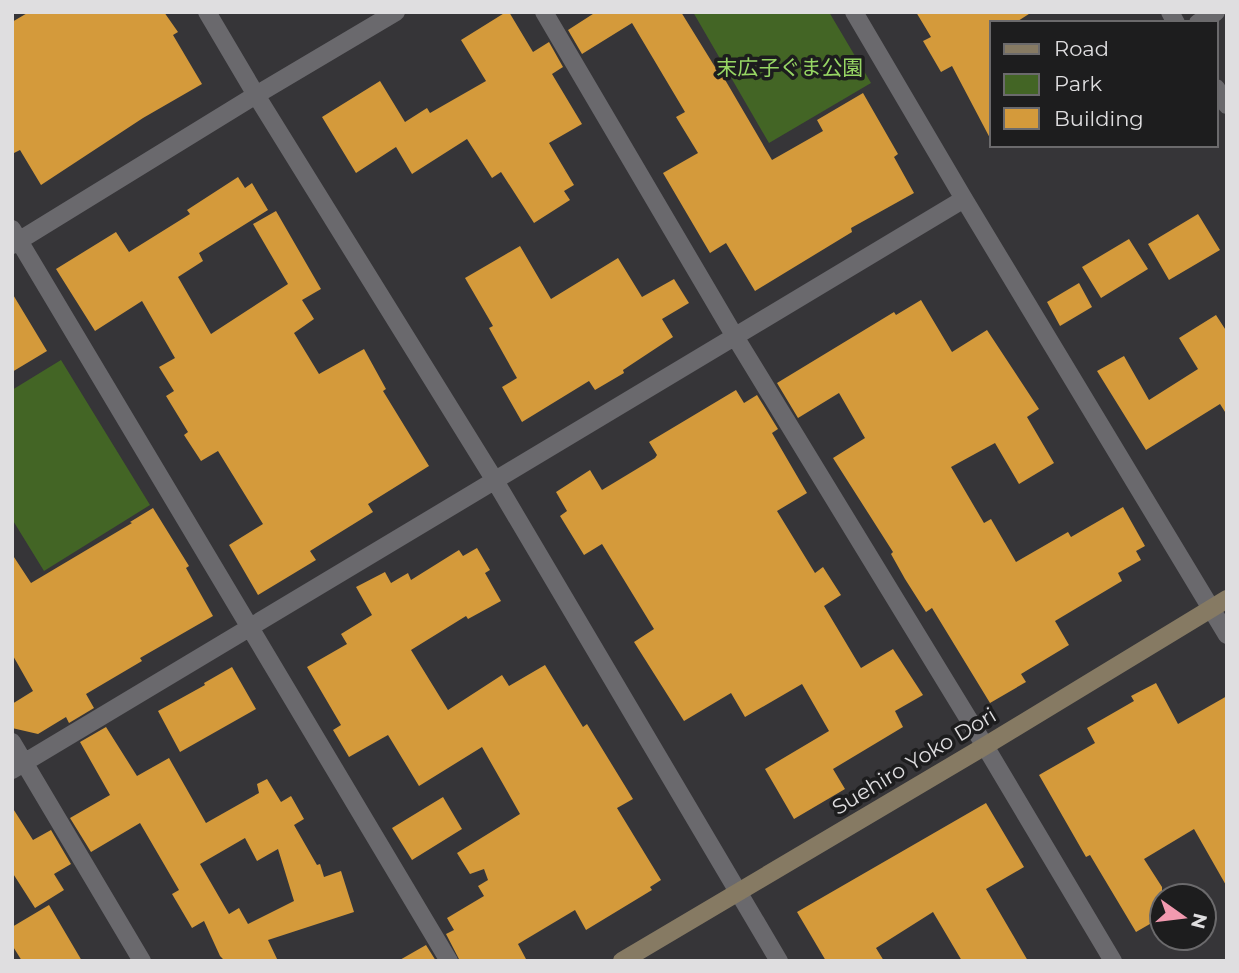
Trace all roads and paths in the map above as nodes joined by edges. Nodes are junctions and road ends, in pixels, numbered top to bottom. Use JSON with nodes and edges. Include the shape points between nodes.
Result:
{"nodes":[{"id":1,"x":207,"y":12,"type":"edge"},
{"id":2,"x":396,"y":12,"type":"edge"},
{"id":3,"x":544,"y":12,"type":"edge"},
{"id":4,"x":854,"y":12,"type":"edge"},
{"id":5,"x":256,"y":95,"type":"junction"},
{"id":6,"x":964,"y":198,"type":"junction"},
{"id":7,"x":15,"y":238,"type":"edge"},
{"id":8,"x":734,"y":335,"type":"junction"},
{"id":9,"x":494,"y":479,"type":"junction"},
{"id":10,"x":1219,"y":603,"type":"edge"},
{"id":11,"x":251,"y":626,"type":"junction"},
{"id":12,"x":1227,"y":635,"type":"edge"},
{"id":13,"x":12,"y":742,"type":"edge"},
{"id":14,"x":985,"y":746,"type":"junction"},
{"id":15,"x":18,"y":766,"type":"edge"},
{"id":16,"x":737,"y":892,"type":"junction"},
{"id":17,"x":142,"y":961,"type":"edge"},
{"id":18,"x":449,"y":961,"type":"edge"},
{"id":19,"x":622,"y":961,"type":"edge"},
{"id":20,"x":779,"y":961,"type":"edge"},
{"id":21,"x":1113,"y":961,"type":"edge"}],
"edges":[{"from":1,"to":5,"type":"street"},
{"from":2,"to":5,"type":"street"},
{"from":3,"to":8,"type":"street"},
{"from":4,"to":6,"type":"street"},
{"from":5,"to":7,"type":"street"},
{"from":5,"to":9,"type":"street"},
{"from":6,"to":8,"type":"street"},
{"from":6,"to":10,"type":"street"},
{"from":7,"to":11,"type":"street"},
{"from":8,"to":9,"type":"street"},
{"from":8,"to":14,"type":"street"},
{"from":9,"to":11,"type":"street"},
{"from":9,"to":16,"type":"street"},
{"from":10,"to":12,"type":"street"},
{"from":10,"to":14,"type":"street","name":"Suehiro Yoko Dori"},
{"from":11,"to":15,"type":"street"},
{"from":11,"to":18,"type":"street"},
{"from":13,"to":15,"type":"street"},
{"from":14,"to":16,"type":"street","name":"Suehiro Yoko Dori"},
{"from":14,"to":21,"type":"street"},
{"from":15,"to":17,"type":"street"},
{"from":16,"to":19,"type":"street","name":"Suehiro Yoko Dori"},
{"from":16,"to":20,"type":"street"}]}
